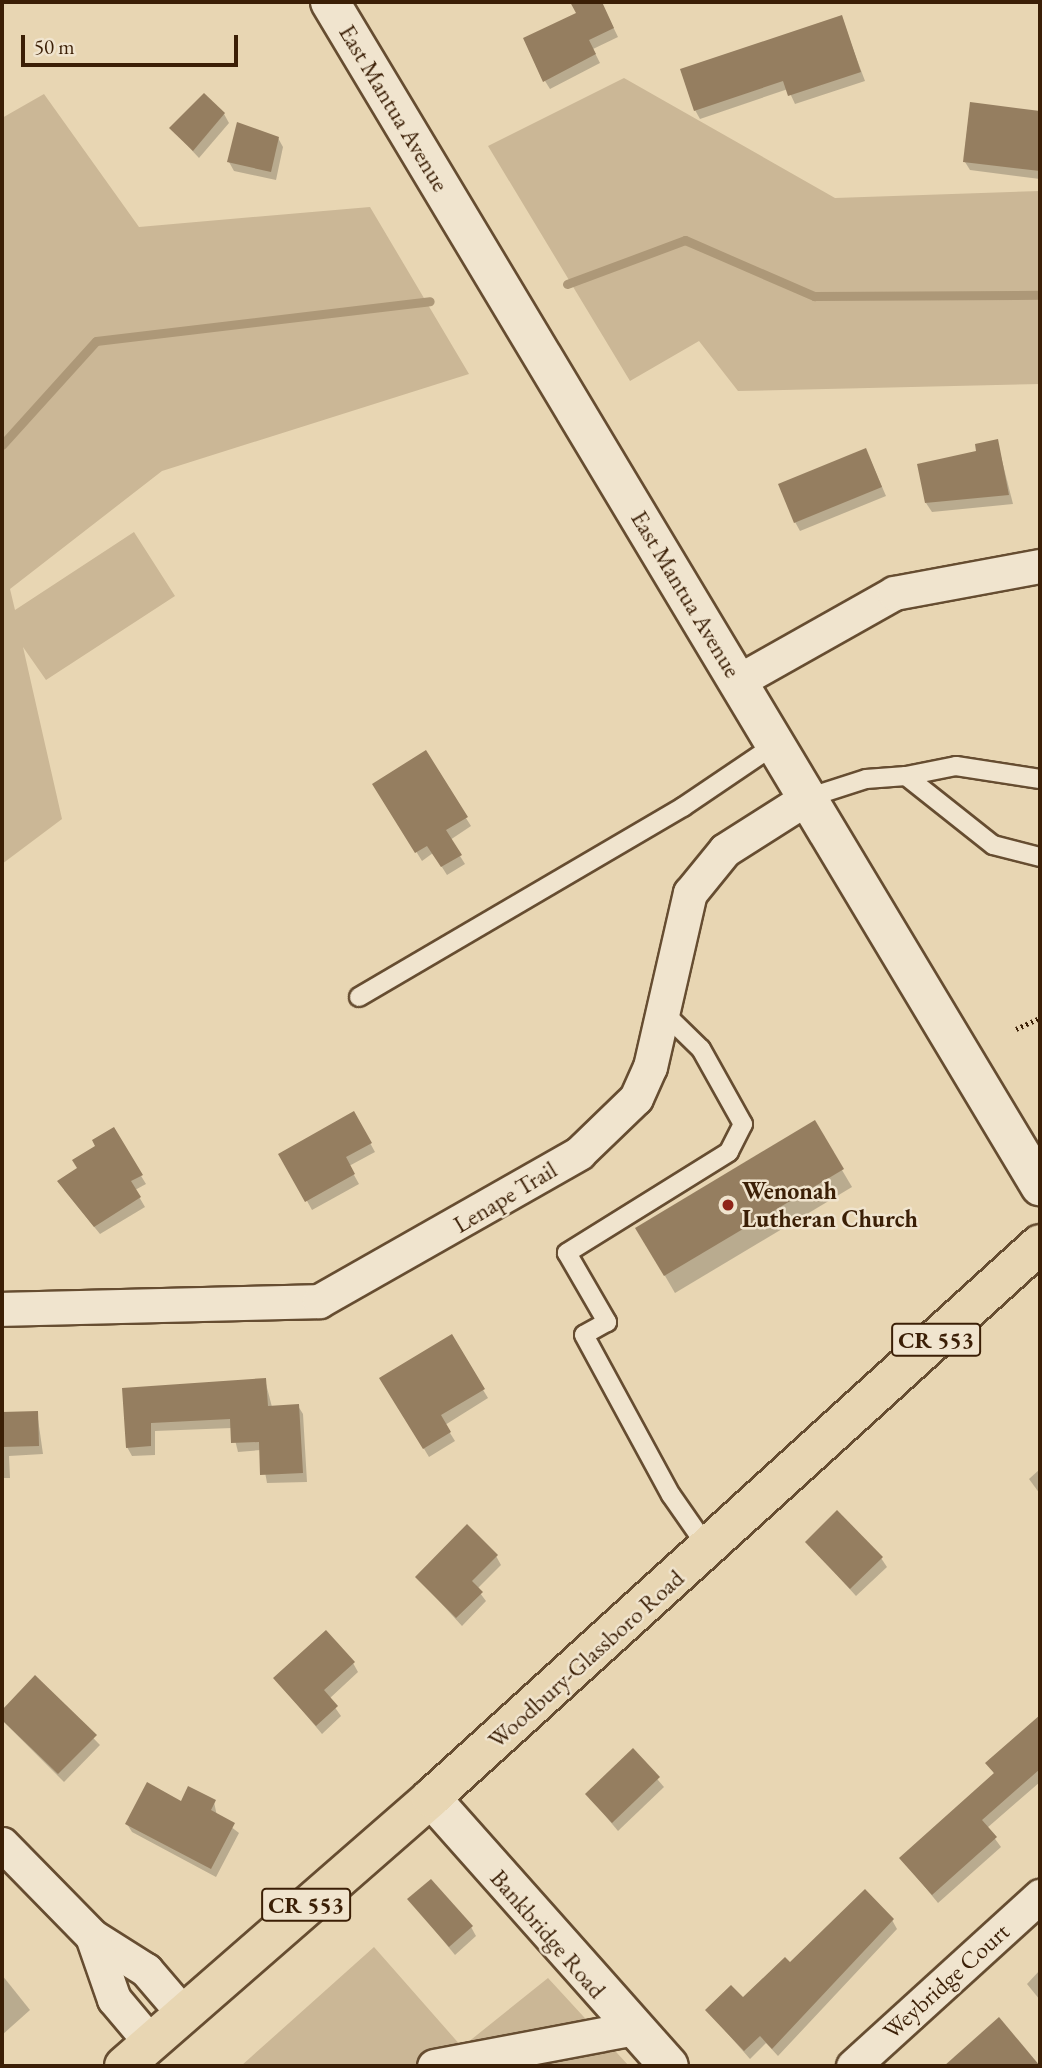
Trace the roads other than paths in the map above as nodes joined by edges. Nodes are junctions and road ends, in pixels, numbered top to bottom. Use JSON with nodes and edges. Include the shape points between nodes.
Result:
{"nodes":[{"id":1,"x":342,"y":6,"type":"edge"},
{"id":2,"x":1040,"y":566,"type":"edge"},
{"id":3,"x":738,"y":681,"type":"junction"},
{"id":4,"x":776,"y":744,"type":"junction"},
{"id":5,"x":905,"y":776,"type":"junction"},
{"id":6,"x":1040,"y":779,"type":"edge"},
{"id":7,"x":807,"y":798,"type":"junction"},
{"id":8,"x":1040,"y":857,"type":"edge"},
{"id":9,"x":359,"y":997,"type":"dead end"},
{"id":10,"x":663,"y":1011,"type":"junction"},
{"id":11,"x":1040,"y":1186,"type":"edge"},
{"id":12,"x":1040,"y":1244,"type":"edge"},
{"id":13,"x":2,"y":1309,"type":"edge"},
{"id":14,"x":708,"y":1548,"type":"junction"},
{"id":15,"x":431,"y":1798,"type":"junction"},
{"id":16,"x":2,"y":1844,"type":"edge"},
{"id":17,"x":1040,"y":1896,"type":"edge"},
{"id":18,"x":92,"y":1936,"type":"junction"},
{"id":19,"x":182,"y":2012,"type":"junction"},
{"id":20,"x":630,"y":2029,"type":"junction"},
{"id":21,"x":138,"y":2055,"type":"edge"},
{"id":22,"x":434,"y":2066,"type":"edge"},
{"id":23,"x":668,"y":2066,"type":"edge"},
{"id":24,"x":853,"y":2066,"type":"edge"}],
"edges":[{"from":1,"to":3,"type":"street","name":"East Mantua Avenue"},
{"from":2,"to":3,"type":"street","via":[[894,593]]},
{"from":3,"to":4,"type":"street","name":"East Mantua Avenue"},
{"from":4,"to":7,"type":"street","name":"East Mantua Avenue"},
{"from":4,"to":9,"type":"lane","via":[[683,807]]},
{"from":5,"to":6,"type":"lane","via":[[956,766]]},
{"from":5,"to":7,"type":"lane","via":[[866,779]]},
{"from":5,"to":8,"type":"lane","via":[[993,845]]},
{"from":7,"to":10,"type":"street","name":"Lenape Trail","via":[[725,850],[699,879],[683,908]]},
{"from":7,"to":11,"type":"street","name":"East Mantua Avenue"},
{"from":10,"to":13,"type":"street","name":"Lenape Trail","via":[[650,1067],[616,1121],[579,1153],[344,1292],[287,1303]]},
{"from":10,"to":14,"type":"lane","via":[[701,1049],[743,1124],[729,1152],[567,1253],[607,1322],[584,1335],[671,1495]]},
{"from":12,"to":14,"type":"main road","name":"Woodbury-Glassboro Road","number":"CR 553"},
{"from":14,"to":15,"type":"main road","name":"Woodbury-Glassboro Road","number":"CR 553"},
{"from":15,"to":19,"type":"main road","name":"Woodbury-Glassboro Road","number":"CR 553"},
{"from":15,"to":20,"type":"street","name":"Bankbridge Road"},
{"from":16,"to":18,"type":"street"},
{"from":17,"to":24,"type":"street","name":"Weybridge Court"},
{"from":18,"to":19,"type":"street","via":[[146,1970]]},
{"from":18,"to":21,"type":"street"},
{"from":19,"to":21,"type":"main road","name":"Woodbury-Glassboro Road","number":"CR 553"},
{"from":20,"to":22,"type":"street"},
{"from":20,"to":23,"type":"street","name":"Bankbridge Road"}]}
